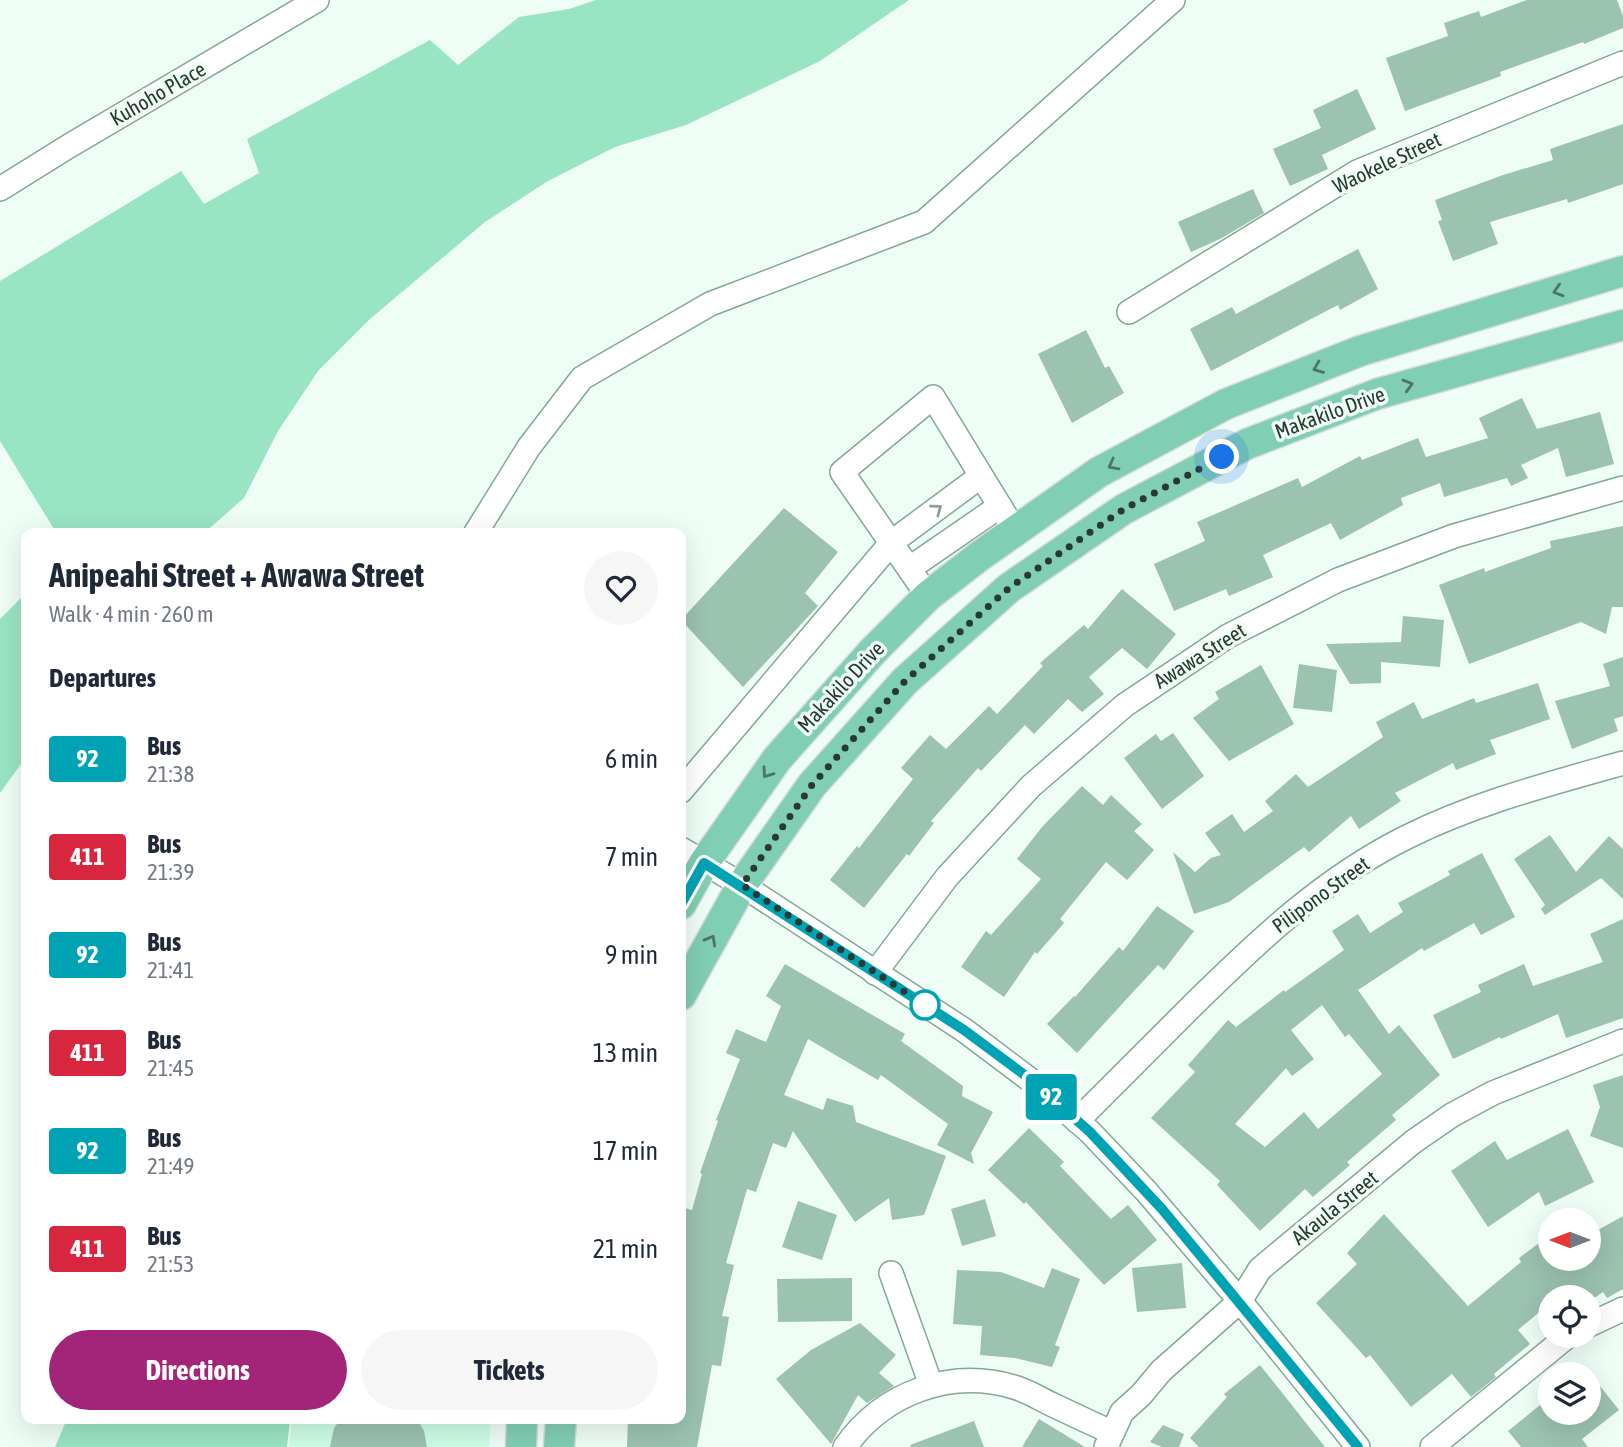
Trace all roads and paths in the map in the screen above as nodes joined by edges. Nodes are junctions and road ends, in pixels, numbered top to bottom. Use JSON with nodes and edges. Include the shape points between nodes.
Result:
{"nodes":[{"id":1,"x":317,"y":0,"type":"edge"},
{"id":2,"x":1173,"y":0,"type":"edge"},
{"id":3,"x":1623,"y":63,"type":"edge"},
{"id":4,"x":0,"y":189,"type":"edge"},
{"id":5,"x":1623,"y":271,"type":"edge"},
{"id":6,"x":1129,"y":312,"type":"dead end"},
{"id":7,"x":1623,"y":324,"type":"edge"},
{"id":8,"x":981,"y":476,"type":"junction"},
{"id":9,"x":1623,"y":488,"type":"edge"},
{"id":10,"x":1008,"y":519,"type":"junction"},
{"id":11,"x":479,"y":528,"type":"edge"},
{"id":12,"x":892,"y":542,"type":"junction"},
{"id":13,"x":910,"y":568,"type":"junction"},
{"id":14,"x":928,"y":596,"type":"junction"},
{"id":15,"x":1623,"y":763,"type":"edge"},
{"id":16,"x":686,"y":785,"type":"edge"},
{"id":17,"x":692,"y":856,"type":"edge"},
{"id":18,"x":686,"y":882,"type":"edge"},
{"id":19,"x":742,"y":885,"type":"junction"},
{"id":20,"x":875,"y":973,"type":"junction"},
{"id":21,"x":686,"y":986,"type":"edge"},
{"id":22,"x":1623,"y":1041,"type":"edge"},
{"id":23,"x":1077,"y":1121,"type":"junction"},
{"id":24,"x":891,"y":1273,"type":"dead end"},
{"id":25,"x":1240,"y":1301,"type":"junction"},
{"id":26,"x":1623,"y":1309,"type":"edge"},
{"id":27,"x":1601,"y":1319,"type":"edge"},
{"id":28,"x":1553,"y":1348,"type":"edge"},
{"id":29,"x":931,"y":1385,"type":"junction"},
{"id":30,"x":522,"y":1424,"type":"edge"},
{"id":31,"x":561,"y":1424,"type":"edge"},
{"id":32,"x":1108,"y":1439,"type":"edge"},
{"id":33,"x":521,"y":1447,"type":"edge"},
{"id":34,"x":559,"y":1447,"type":"edge"},
{"id":35,"x":845,"y":1447,"type":"edge"},
{"id":36,"x":1358,"y":1447,"type":"edge"},
{"id":37,"x":1432,"y":1447,"type":"edge"}],
"edges":[{"from":1,"to":4,"type":"street","name":"Kuhoho Place"},
{"from":2,"to":11,"type":"street","via":[[924,222],[710,304],[582,378],[529,447]]},
{"from":3,"to":6,"type":"street","name":"Waokele Street","via":[[1357,172]]},
{"from":5,"to":10,"type":"main road","name":"Makakilo Drive","one_way":true,"via":[[1360,351],[1226,404]]},
{"from":19,"to":7,"type":"main road","name":"Makakilo Drive","one_way":true,"via":[[812,785],[905,681],[1009,588],[1124,509],[1247,444],[1377,394]]},
{"from":8,"to":10,"type":"street"},
{"from":12,"to":8,"type":"street","one_way":true},
{"from":8,"to":12,"type":"street","via":[[933,397],[842,472]]},
{"from":9,"to":20,"type":"street","name":"Awawa Street","via":[[1454,536],[1351,575],[1228,636],[1125,705],[1031,786],[947,877]]},
{"from":10,"to":13,"type":"street"},
{"from":10,"to":14,"type":"main road","name":"Makakilo Drive"},
{"from":12,"to":13,"type":"street"},
{"from":12,"to":16,"type":"street"},
{"from":13,"to":14,"type":"street"},
{"from":14,"to":17,"type":"main road","name":"Makakilo Drive","one_way":true,"via":[[873,651]]},
{"from":15,"to":23,"type":"street","name":"Pilipono Street","via":[[1464,811],[1405,837],[1349,870],[1248,951]]},
{"from":17,"to":18,"type":"main road","name":"Makakilo Drive"},
{"from":17,"to":19,"type":"street"},
{"from":19,"to":20,"type":"street"},
{"from":21,"to":19,"type":"main road","name":"Makakilo Drive","one_way":true},
{"from":20,"to":23,"type":"street","via":[[964,1030]]},
{"from":22,"to":25,"type":"street","name":"Akaula Street","via":[[1493,1093],[1452,1115],[1260,1269]]},
{"from":23,"to":25,"type":"street","via":[[1146,1191]]},
{"from":24,"to":29,"type":"street"},
{"from":25,"to":32,"type":"street","name":"Akaula Street","via":[[1161,1371],[1122,1412]]},
{"from":25,"to":36,"type":"street"},
{"from":26,"to":27,"type":"street"},
{"from":28,"to":37,"type":"street"},
{"from":29,"to":32,"type":"street","via":[[965,1380],[1000,1383],[1033,1394]]},
{"from":29,"to":35,"type":"street","via":[[883,1408]]},
{"from":30,"to":33,"type":"main road"},
{"from":31,"to":34,"type":"main road"}]}
